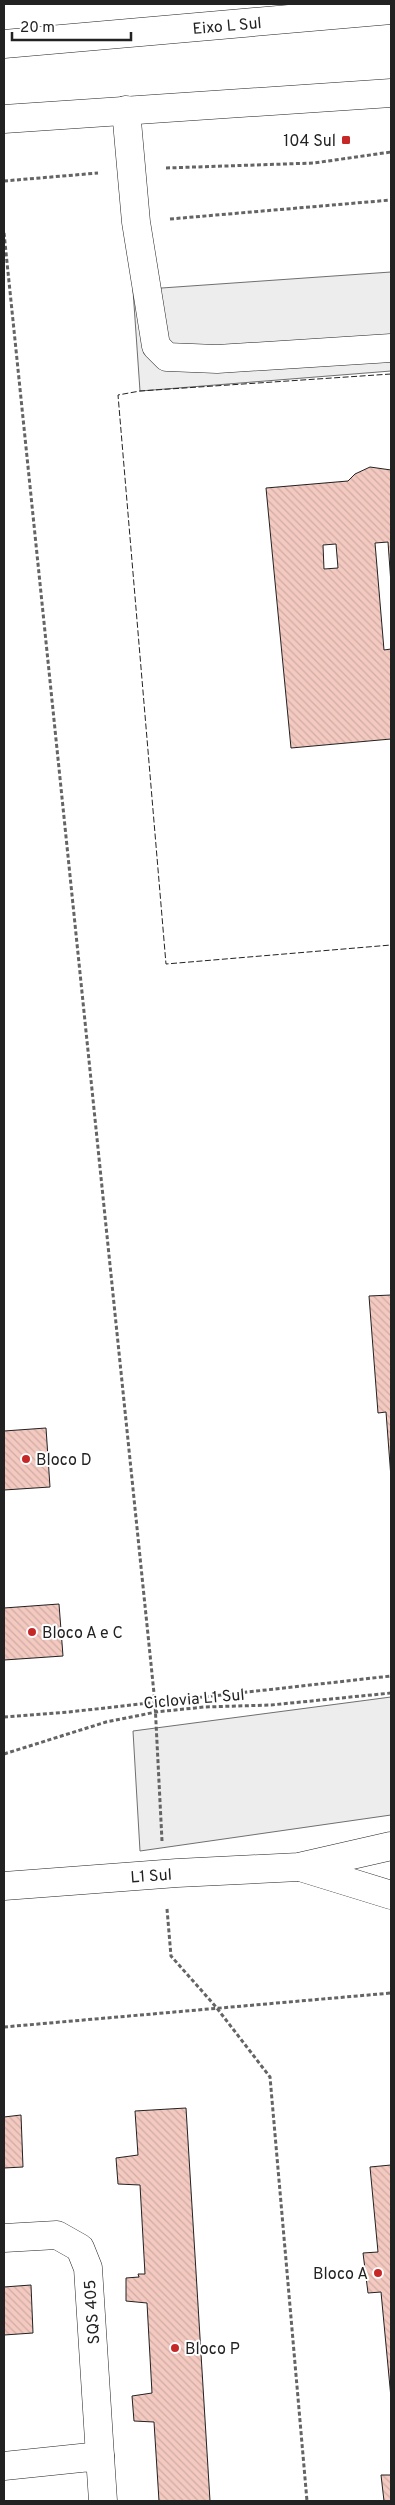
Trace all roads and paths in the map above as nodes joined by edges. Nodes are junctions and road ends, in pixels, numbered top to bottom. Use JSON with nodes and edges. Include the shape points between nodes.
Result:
{"nodes":[{"id":1,"x":391,"y":10,"type":"edge"},
{"id":2,"x":4,"y":44,"type":"edge"},
{"id":3,"x":391,"y":93,"type":"edge"},
{"id":4,"x":126,"y":110,"type":"junction"},
{"id":5,"x":4,"y":119,"type":"edge"},
{"id":6,"x":391,"y":152,"type":"edge"},
{"id":7,"x":130,"y":170,"type":"junction"},
{"id":8,"x":4,"y":181,"type":"edge"},
{"id":9,"x":391,"y":200,"type":"edge"},
{"id":10,"x":136,"y":222,"type":"junction"},
{"id":11,"x":4,"y":233,"type":"edge"},
{"id":12,"x":391,"y":348,"type":"edge"},
{"id":13,"x":391,"y":1676,"type":"edge"},
{"id":14,"x":391,"y":1693,"type":"edge"},
{"id":15,"x":155,"y":1703,"type":"junction"},
{"id":16,"x":156,"y":1712,"type":"junction"},
{"id":17,"x":4,"y":1717,"type":"edge"},
{"id":18,"x":4,"y":1754,"type":"edge"},
{"id":19,"x":391,"y":1846,"type":"edge"},
{"id":20,"x":299,"y":1867,"type":"junction"},
{"id":21,"x":164,"y":1874,"type":"junction"},
{"id":22,"x":4,"y":1886,"type":"edge"},
{"id":23,"x":391,"y":1895,"type":"edge"},
{"id":24,"x":391,"y":1993,"type":"edge"},
{"id":25,"x":216,"y":2008,"type":"junction"},
{"id":26,"x":4,"y":2026,"type":"edge"},
{"id":27,"x":4,"y":2238,"type":"edge"},
{"id":28,"x":100,"y":2456,"type":"junction"},
{"id":29,"x":4,"y":2466,"type":"edge"},
{"id":30,"x":104,"y":2501,"type":"edge"},
{"id":31,"x":307,"y":2501,"type":"edge"}],
"edges":[{"from":1,"to":2,"type":"street","name":"Eixo L Sul"},
{"from":3,"to":4,"type":"street"},
{"from":4,"to":5,"type":"street"},
{"from":4,"to":7,"type":"street"},
{"from":6,"to":7,"type":"path","via":[[314,163]]},
{"from":7,"to":8,"type":"path"},
{"from":7,"to":10,"type":"street"},
{"from":9,"to":10,"type":"path"},
{"from":10,"to":12,"type":"street","via":[[156,346],[167,357],[217,359]]},
{"from":11,"to":15,"type":"path"},
{"from":13,"to":15,"type":"path"},
{"from":14,"to":16,"type":"path","name":"Ciclovia L1 Sul"},
{"from":15,"to":16,"type":"path"},
{"from":15,"to":17,"type":"path"},
{"from":16,"to":18,"type":"path","name":"Ciclovia L1 Sul","via":[[106,1722]]},
{"from":16,"to":21,"type":"path"},
{"from":19,"to":20,"type":"street","name":"L1 Sul"},
{"from":20,"to":21,"type":"street","name":"L1 Sul"},
{"from":20,"to":23,"type":"street","name":"L1 Sul"},
{"from":21,"to":22,"type":"street","name":"L1 Sul"},
{"from":21,"to":25,"type":"path","via":[[171,1956]]},
{"from":24,"to":25,"type":"path"},
{"from":25,"to":26,"type":"path"},
{"from":25,"to":31,"type":"path","via":[[270,2078]]},
{"from":27,"to":28,"type":"street","name":"SQS 405","via":[[57,2235],[80,2248],[88,2268]]},
{"from":28,"to":29,"type":"street"},
{"from":28,"to":30,"type":"street","name":"SQS 405"}]}
